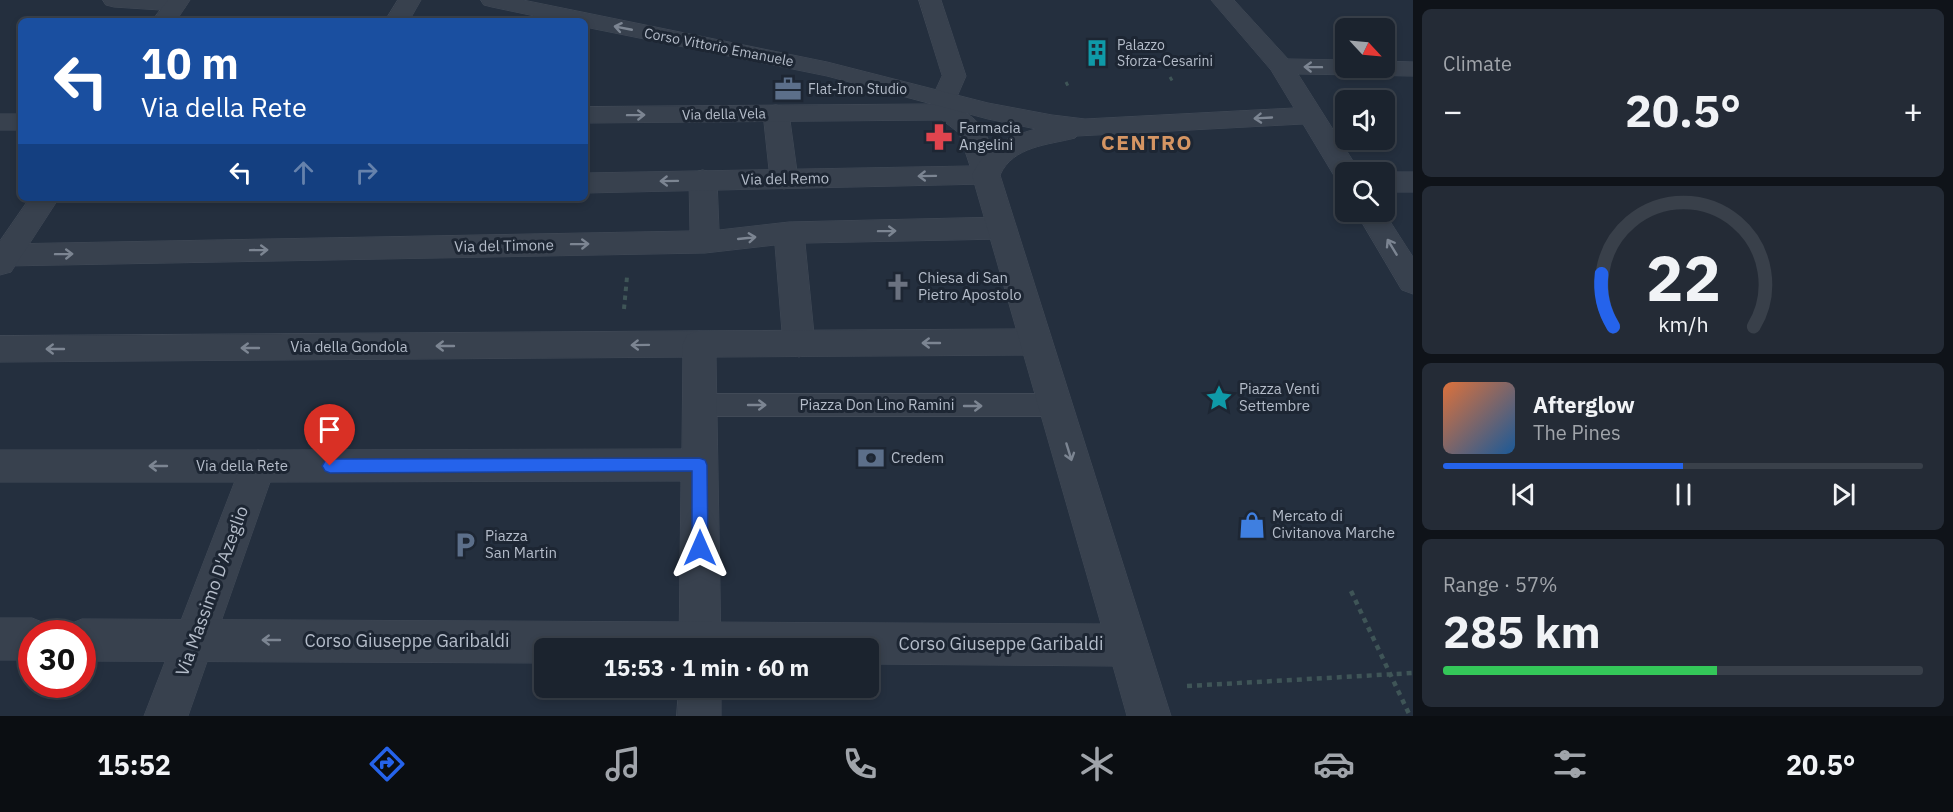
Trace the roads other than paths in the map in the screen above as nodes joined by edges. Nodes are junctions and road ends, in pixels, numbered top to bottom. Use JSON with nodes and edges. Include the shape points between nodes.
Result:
{"nodes":[{"id":1,"x":114,"y":0,"type":"edge"},
{"id":2,"x":410,"y":0,"type":"edge"},
{"id":3,"x":492,"y":0,"type":"edge"},
{"id":4,"x":930,"y":0,"type":"edge"},
{"id":5,"x":1222,"y":0,"type":"edge"},
{"id":6,"x":173,"y":8,"type":"edge"},
{"id":7,"x":398,"y":18,"type":"edge"},
{"id":8,"x":580,"y":18,"type":"edge"},
{"id":9,"x":588,"y":20,"type":"edge"},
{"id":10,"x":1281,"y":66,"type":"junction"},
{"id":11,"x":1413,"y":69,"type":"edge"},
{"id":12,"x":871,"y":81,"type":"junction"},
{"id":13,"x":941,"y":106,"type":"junction"},
{"id":14,"x":863,"y":112,"type":"junction"},
{"id":15,"x":776,"y":113,"type":"junction"},
{"id":16,"x":588,"y":115,"type":"edge"},
{"id":17,"x":1311,"y":115,"type":"junction"},
{"id":18,"x":0,"y":122,"type":"edge"},
{"id":19,"x":18,"y":122,"type":"edge"},
{"id":20,"x":1085,"y":128,"type":"junction"},
{"id":21,"x":1340,"y":162,"type":"edge"},
{"id":22,"x":986,"y":175,"type":"junction"},
{"id":23,"x":784,"y":179,"type":"junction"},
{"id":24,"x":703,"y":180,"type":"junction"},
{"id":25,"x":1395,"y":182,"type":"edge"},
{"id":26,"x":1413,"y":182,"type":"edge"},
{"id":27,"x":588,"y":183,"type":"edge"},
{"id":28,"x":43,"y":201,"type":"edge"},
{"id":29,"x":1376,"y":222,"type":"edge"},
{"id":30,"x":1002,"y":228,"type":"junction"},
{"id":31,"x":789,"y":233,"type":"junction"},
{"id":32,"x":705,"y":242,"type":"junction"},
{"id":33,"x":3,"y":259,"type":"edge"},
{"id":34,"x":1413,"y":282,"type":"edge"},
{"id":35,"x":1036,"y":342,"type":"junction"},
{"id":36,"x":699,"y":344,"type":"junction"},
{"id":37,"x":799,"y":344,"type":"junction"},
{"id":38,"x":0,"y":349,"type":"edge"},
{"id":39,"x":699,"y":405,"type":"junction"},
{"id":40,"x":1055,"y":405,"type":"junction"},
{"id":41,"x":699,"y":465,"type":"junction"},
{"id":42,"x":0,"y":466,"type":"edge"},
{"id":43,"x":258,"y":466,"type":"junction"},
{"id":44,"x":700,"y":638,"type":"edge"},
{"id":45,"x":0,"y":639,"type":"edge"},
{"id":46,"x":18,"y":639,"type":"edge"},
{"id":47,"x":96,"y":640,"type":"edge"},
{"id":48,"x":193,"y":640,"type":"junction"},
{"id":49,"x":534,"y":643,"type":"edge"},
{"id":50,"x":879,"y":645,"type":"edge"},
{"id":51,"x":1127,"y":645,"type":"junction"},
{"id":52,"x":700,"y":698,"type":"edge"},
{"id":53,"x":166,"y":716,"type":"edge"},
{"id":54,"x":699,"y":716,"type":"edge"},
{"id":55,"x":1149,"y":716,"type":"edge"}],
"edges":[{"from":1,"to":6,"type":"street"},
{"from":2,"to":7,"type":"street"},
{"from":8,"to":3,"type":"street","name":"Corso Vittorio Emanuele","one_way":true},
{"from":4,"to":13,"type":"street","via":[[954,76]]},
{"from":5,"to":10,"type":"street"},
{"from":12,"to":9,"type":"street","name":"Corso Vittorio Emanuele","one_way":true},
{"from":11,"to":10,"type":"street","one_way":true},
{"from":10,"to":17,"type":"street"},
{"from":12,"to":13,"type":"street","name":"Corso Vittorio Emanuele"},
{"from":12,"to":14,"type":"street","via":[[883,90],[885,97],[880,105]]},
{"from":13,"to":14,"type":"street","name":"Via della Vela"},
{"from":13,"to":20,"type":"street"},
{"from":13,"to":22,"type":"street","via":[[968,124]]},
{"from":14,"to":15,"type":"street","name":"Via della Vela"},
{"from":16,"to":15,"type":"street","name":"Via della Vela","one_way":true},
{"from":15,"to":23,"type":"street"},
{"from":17,"to":20,"type":"street","one_way":true},
{"from":17,"to":21,"type":"street"},
{"from":18,"to":19,"type":"street"},
{"from":20,"to":22,"type":"street","via":[[1009,148],[993,159]]},
{"from":22,"to":23,"type":"street","name":"Via del Remo","one_way":true},
{"from":22,"to":30,"type":"street"},
{"from":23,"to":24,"type":"street","name":"Via del Remo"},
{"from":24,"to":27,"type":"street","name":"Via del Remo","one_way":true},
{"from":24,"to":32,"type":"street"},
{"from":25,"to":26,"type":"street"},
{"from":28,"to":33,"type":"street"},
{"from":34,"to":29,"type":"street","one_way":true},
{"from":31,"to":30,"type":"street","name":"Via del Timone","one_way":true},
{"from":30,"to":35,"type":"street"},
{"from":32,"to":31,"type":"street","name":"Via del Timone","one_way":true},
{"from":31,"to":37,"type":"street"},
{"from":33,"to":32,"type":"street","name":"Via del Timone","one_way":true},
{"from":35,"to":37,"type":"street","one_way":true},
{"from":35,"to":40,"type":"street"},
{"from":36,"to":37,"type":"street"},
{"from":36,"to":38,"type":"street","name":"Via della Gondola","one_way":true},
{"from":36,"to":39,"type":"street"},
{"from":39,"to":40,"type":"lane","name":"Piazza Don Lino Ramini","one_way":true},
{"from":39,"to":41,"type":"street"},
{"from":40,"to":51,"type":"street","one_way":true},
{"from":41,"to":43,"type":"street","name":"Via della Rete"},
{"from":41,"to":44,"type":"street"},
{"from":43,"to":42,"type":"street","name":"Via della Rete","one_way":true},
{"from":43,"to":48,"type":"street","name":"Via Massimo D'Azeglio"},
{"from":45,"to":46,"type":"street"},
{"from":47,"to":48,"type":"street","name":"Corso Giuseppe Garibaldi"},
{"from":49,"to":48,"type":"street","name":"Corso Giuseppe Garibaldi","one_way":true},
{"from":48,"to":53,"type":"street","name":"Via Massimo D'Azeglio"},
{"from":50,"to":51,"type":"street","name":"Corso Giuseppe Garibaldi"},
{"from":51,"to":55,"type":"street"},
{"from":52,"to":54,"type":"street"}]}
